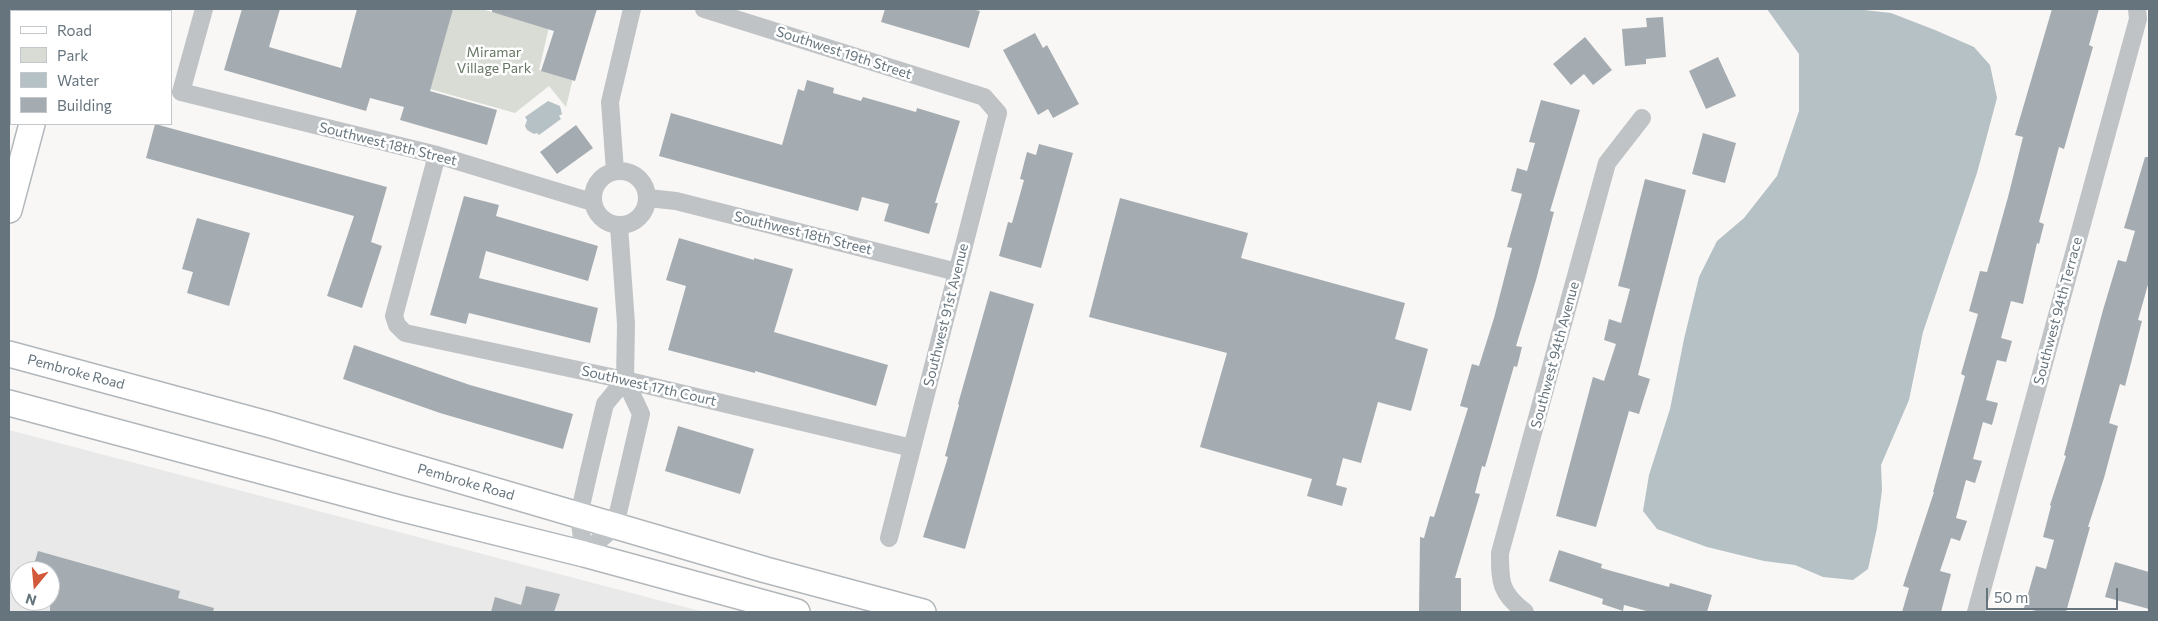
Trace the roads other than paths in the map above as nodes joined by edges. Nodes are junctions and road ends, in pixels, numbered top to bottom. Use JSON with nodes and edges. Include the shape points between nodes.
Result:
{"nodes":[{"id":1,"x":204,"y":9,"type":"edge"},
{"id":2,"x":632,"y":9,"type":"edge"},
{"id":3,"x":704,"y":9,"type":"edge"},
{"id":4,"x":2137,"y":9,"type":"edge"},
{"id":5,"x":984,"y":97,"type":"joint"},
{"id":6,"x":1642,"y":118,"type":"dead end"},
{"id":7,"x":32,"y":125,"type":"edge"},
{"id":8,"x":437,"y":155,"type":"junction"},
{"id":9,"x":615,"y":171,"type":"junction"},
{"id":10,"x":648,"y":198,"type":"junction"},
{"id":11,"x":592,"y":202,"type":"junction"},
{"id":12,"x":9,"y":210,"type":"edge"},
{"id":13,"x":619,"y":226,"type":"junction"},
{"id":14,"x":957,"y":272,"type":"junction"},
{"id":15,"x":9,"y":354,"type":"edge"},
{"id":16,"x":625,"y":380,"type":"junction"},
{"id":17,"x":9,"y":403,"type":"edge"},
{"id":18,"x":912,"y":448,"type":"junction"},
{"id":19,"x":579,"y":515,"type":"junction"},
{"id":20,"x":615,"y":526,"type":"junction"},
{"id":21,"x":889,"y":538,"type":"dead end"},
{"id":22,"x":584,"y":554,"type":"junction"},
{"id":23,"x":797,"y":612,"type":"edge"},
{"id":24,"x":923,"y":612,"type":"edge"},
{"id":25,"x":1525,"y":612,"type":"edge"},
{"id":26,"x":1976,"y":612,"type":"edge"}],
"edges":[{"from":1,"to":8,"type":"street","name":"Southwest 18th Street","via":[[181,92]]},
{"from":2,"to":9,"type":"street","via":[[610,102]]},
{"from":3,"to":5,"type":"street","name":"Southwest 19th Street"},
{"from":4,"to":26,"type":"street","name":"Southwest 94th Terrace","via":[[2138,19]]},
{"from":5,"to":14,"type":"street","name":"Southwest 91st Avenue","via":[[998,113]]},
{"from":6,"to":25,"type":"street","name":"Southwest 94th Avenue","via":[[1608,163],[1500,552],[1500,580],[1510,601]]},
{"from":7,"to":12,"type":"main road"},
{"from":8,"to":11,"type":"street","name":"Southwest 18th Street"},
{"from":8,"to":16,"type":"street","name":"Southwest 17th Court","via":[[394,316],[397,325],[405,333]]},
{"from":9,"to":10,"type":"street","via":[[628,172],[637,178],[644,185]]},
{"from":9,"to":11,"type":"street","via":[[598,181]]},
{"from":10,"to":13,"type":"street","via":[[633,223]]},
{"from":10,"to":14,"type":"street","name":"Southwest 18th Street","via":[[676,200]]},
{"from":11,"to":13,"type":"street","via":[[603,220]]},
{"from":13,"to":16,"type":"street","via":[[626,324]]},
{"from":14,"to":18,"type":"street","name":"Southwest 91st Avenue"},
{"from":15,"to":19,"type":"main road","name":"Pembroke Road","via":[[270,425]]},
{"from":16,"to":18,"type":"street","name":"Southwest 17th Court"},
{"from":16,"to":19,"type":"street","via":[[605,404]]},
{"from":16,"to":20,"type":"street","via":[[641,414]]},
{"from":17,"to":22,"type":"main road"},
{"from":18,"to":21,"type":"street","name":"Southwest 91st Avenue"},
{"from":19,"to":20,"type":"main road","name":"Pembroke Road"},
{"from":19,"to":22,"type":"street"},
{"from":20,"to":22,"type":"street"},
{"from":20,"to":24,"type":"main road","name":"Pembroke Road"},
{"from":22,"to":23,"type":"main road"}]}
